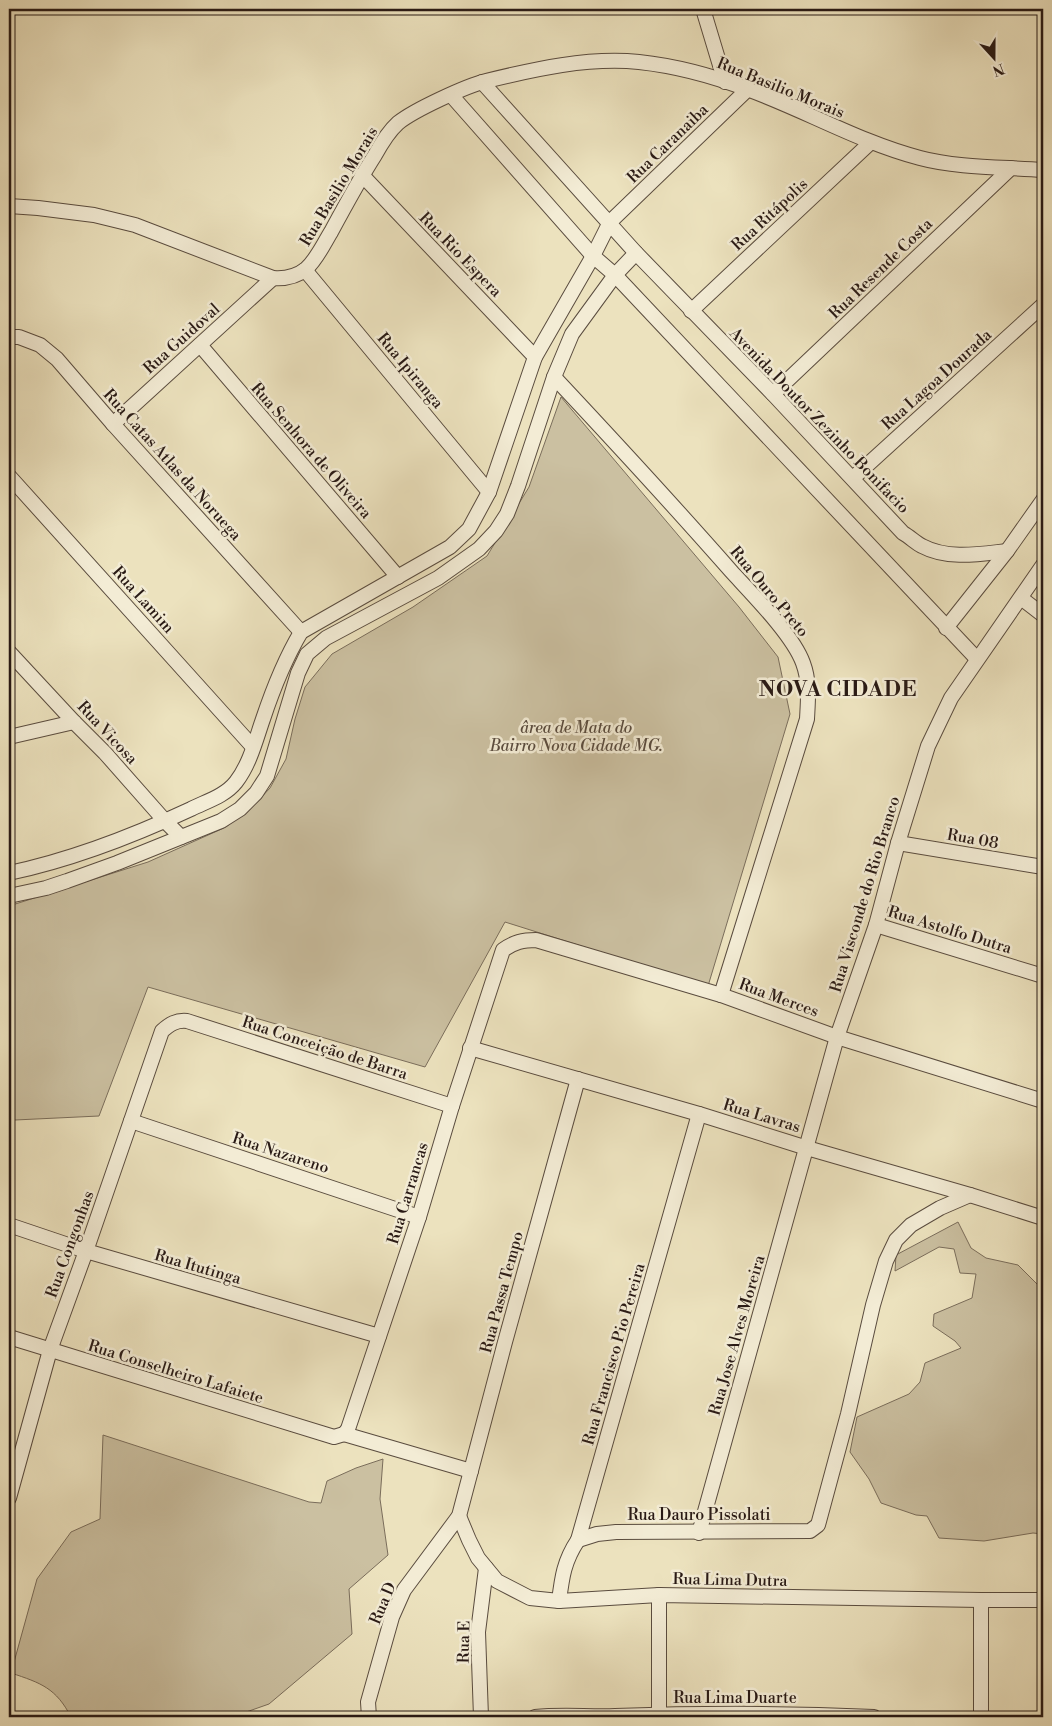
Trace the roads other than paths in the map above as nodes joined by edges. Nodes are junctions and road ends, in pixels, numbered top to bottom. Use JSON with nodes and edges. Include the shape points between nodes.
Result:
{"nodes":[{"id":1,"x":703,"y":9,"type":"edge"},
{"id":2,"x":482,"y":82,"type":"junction"},
{"id":3,"x":725,"y":82,"type":"junction"},
{"id":4,"x":748,"y":89,"type":"junction"},
{"id":5,"x":451,"y":95,"type":"junction"},
{"id":6,"x":870,"y":143,"type":"junction"},
{"id":7,"x":1011,"y":168,"type":"junction"},
{"id":8,"x":1043,"y":170,"type":"edge"},
{"id":9,"x":362,"y":175,"type":"junction"},
{"id":10,"x":9,"y":206,"type":"edge"},
{"id":11,"x":610,"y":222,"type":"junction"},
{"id":12,"x":636,"y":253,"type":"junction"},
{"id":13,"x":593,"y":256,"type":"junction"},
{"id":14,"x":305,"y":270,"type":"junction"},
{"id":15,"x":615,"y":275,"type":"junction"},
{"id":16,"x":273,"y":278,"type":"junction"},
{"id":17,"x":1043,"y":305,"type":"edge"},
{"id":18,"x":692,"y":311,"type":"junction"},
{"id":19,"x":9,"y":337,"type":"edge"},
{"id":20,"x":200,"y":345,"type":"junction"},
{"id":21,"x":535,"y":357,"type":"junction"},
{"id":22,"x":554,"y":377,"type":"junction"},
{"id":23,"x":773,"y":394,"type":"junction"},
{"id":24,"x":113,"y":424,"type":"junction"},
{"id":25,"x":9,"y":476,"type":"edge"},
{"id":26,"x":853,"y":478,"type":"junction"},
{"id":27,"x":489,"y":492,"type":"junction"},
{"id":28,"x":1043,"y":500,"type":"edge"},
{"id":29,"x":1007,"y":551,"type":"junction"},
{"id":30,"x":1043,"y":565,"type":"edge"},
{"id":31,"x":398,"y":577,"type":"junction"},
{"id":32,"x":1021,"y":598,"type":"junction"},
{"id":33,"x":1043,"y":615,"type":"edge"},
{"id":34,"x":946,"y":628,"type":"junction"},
{"id":35,"x":301,"y":632,"type":"junction"},
{"id":36,"x":9,"y":652,"type":"edge"},
{"id":37,"x":977,"y":659,"type":"junction"},
{"id":38,"x":74,"y":722,"type":"junction"},
{"id":39,"x":9,"y":736,"type":"edge"},
{"id":40,"x":253,"y":747,"type":"junction"},
{"id":41,"x":165,"y":821,"type":"junction"},
{"id":42,"x":181,"y":837,"type":"junction"},
{"id":43,"x":898,"y":843,"type":"junction"},
{"id":44,"x":1043,"y":867,"type":"edge"},
{"id":45,"x":9,"y":873,"type":"edge"},
{"id":46,"x":9,"y":896,"type":"edge"},
{"id":47,"x":876,"y":925,"type":"junction"},
{"id":48,"x":503,"y":950,"type":"joint"},
{"id":49,"x":1043,"y":976,"type":"edge"},
{"id":50,"x":721,"y":995,"type":"junction"},
{"id":51,"x":187,"y":1021,"type":"joint"},
{"id":52,"x":838,"y":1037,"type":"junction"},
{"id":53,"x":470,"y":1048,"type":"junction"},
{"id":54,"x":578,"y":1079,"type":"junction"},
{"id":55,"x":1043,"y":1102,"type":"edge"},
{"id":56,"x":452,"y":1106,"type":"junction"},
{"id":57,"x":699,"y":1114,"type":"junction"},
{"id":58,"x":131,"y":1121,"type":"junction"},
{"id":59,"x":807,"y":1148,"type":"junction"},
{"id":60,"x":970,"y":1194,"type":"junction"},
{"id":61,"x":419,"y":1217,"type":"junction"},
{"id":62,"x":1043,"y":1218,"type":"edge"},
{"id":63,"x":9,"y":1225,"type":"edge"},
{"id":64,"x":86,"y":1251,"type":"junction"},
{"id":65,"x":379,"y":1336,"type":"junction"},
{"id":66,"x":9,"y":1337,"type":"edge"},
{"id":67,"x":50,"y":1350,"type":"junction"},
{"id":68,"x":339,"y":1436,"type":"junction"},
{"id":69,"x":14,"y":1462,"type":"edge"},
{"id":70,"x":471,"y":1471,"type":"junction"},
{"id":71,"x":9,"y":1498,"type":"edge"},
{"id":72,"x":459,"y":1516,"type":"junction"},
{"id":73,"x":699,"y":1533,"type":"junction"},
{"id":74,"x":578,"y":1540,"type":"junction"},
{"id":75,"x":486,"y":1568,"type":"junction"},
{"id":76,"x":658,"y":1595,"type":"junction"},
{"id":77,"x":981,"y":1600,"type":"junction"},
{"id":78,"x":1043,"y":1600,"type":"edge"},
{"id":79,"x":558,"y":1601,"type":"junction"},
{"id":80,"x":659,"y":1714,"type":"junction"},
{"id":81,"x":369,"y":1717,"type":"edge"},
{"id":82,"x":481,"y":1717,"type":"edge"},
{"id":83,"x":536,"y":1717,"type":"edge"},
{"id":84,"x":874,"y":1717,"type":"edge"},
{"id":85,"x":981,"y":1717,"type":"edge"}],
"edges":[{"from":1,"to":3,"type":"street"},
{"from":2,"to":3,"type":"street","name":"Rua Basilio Morais","via":[[538,68],[592,62],[639,62],[698,73]]},
{"from":2,"to":5,"type":"street","name":"Rua Basilio Morais"},
{"from":2,"to":11,"type":"street","name":"Avenida Doutor Zezinho Bonifacio"},
{"from":3,"to":4,"type":"street","name":"Rua Basilio Morais"},
{"from":4,"to":6,"type":"street","name":"Rua Basilio Morais"},
{"from":4,"to":11,"type":"street","name":"Rua Caranaiba"},
{"from":5,"to":9,"type":"street","name":"Rua Basilio Morais","via":[[398,124],[385,138]]},
{"from":5,"to":13,"type":"street"},
{"from":6,"to":7,"type":"street","name":"Rua Basilio Morais","via":[[921,159]]},
{"from":6,"to":18,"type":"street","name":"Rua Ritápolis"},
{"from":7,"to":8,"type":"street","name":"Rua Basilio Morais"},
{"from":7,"to":23,"type":"street","name":"Rua Resende Costa"},
{"from":9,"to":14,"type":"street","name":"Rua Basilio Morais","via":[[316,258]]},
{"from":9,"to":21,"type":"street","name":"Rua Rio Espera"},
{"from":10,"to":16,"type":"street","name":"Rua Basilio Morais","via":[[94,215],[135,225]]},
{"from":11,"to":12,"type":"street","name":"Avenida Doutor Zezinho Bonifacio"},
{"from":11,"to":13,"type":"street"},
{"from":12,"to":15,"type":"street"},
{"from":12,"to":18,"type":"street","name":"Avenida Doutor Zezinho Bonifacio"},
{"from":13,"to":15,"type":"street"},
{"from":13,"to":21,"type":"street"},
{"from":14,"to":16,"type":"street","name":"Rua Basilio Morais","via":[[285,279]]},
{"from":14,"to":27,"type":"street","name":"Rua Ipiranga"},
{"from":15,"to":22,"type":"street","via":[[572,334]]},
{"from":15,"to":34,"type":"street"},
{"from":16,"to":20,"type":"street","name":"Rua Guidoval"},
{"from":17,"to":26,"type":"street","name":"Rua Lagoa Dourada"},
{"from":18,"to":23,"type":"street","name":"Avenida Doutor Zezinho Bonifacio"},
{"from":19,"to":24,"type":"street","name":"Rua Catas Atlas da Noruega","via":[[20,337],[40,345],[57,359]]},
{"from":20,"to":24,"type":"street","name":"Rua Guidoval"},
{"from":20,"to":31,"type":"street","name":"Rua Senhora de Oliveira"},
{"from":21,"to":27,"type":"street"},
{"from":22,"to":42,"type":"street","via":[[518,486],[496,531],[480,549],[438,578],[326,638],[307,654],[298,673],[267,776],[256,793],[221,821]]},
{"from":22,"to":50,"type":"street","name":"Rua Ouro Preto","via":[[744,585],[788,637],[803,662],[809,690],[807,719]]},
{"from":23,"to":26,"type":"street","name":"Avenida Doutor Zezinho Bonifacio"},
{"from":24,"to":35,"type":"street","name":"Rua Catas Atlas da Noruega"},
{"from":25,"to":40,"type":"street","name":"Rua Lamim"},
{"from":26,"to":29,"type":"street","name":"Avenida Doutor Zezinho Bonifacio","via":[[903,533],[923,547],[969,555]]},
{"from":27,"to":31,"type":"street","via":[[469,529],[450,547]]},
{"from":28,"to":29,"type":"street"},
{"from":29,"to":34,"type":"street"},
{"from":30,"to":32,"type":"street"},
{"from":31,"to":35,"type":"street"},
{"from":32,"to":33,"type":"street"},
{"from":32,"to":37,"type":"street"},
{"from":34,"to":37,"type":"street"},
{"from":35,"to":40,"type":"street","via":[[291,648]]},
{"from":36,"to":38,"type":"street","name":"Rua Vicosa"},
{"from":37,"to":43,"type":"street","name":"Rua Visconde do Rio Branco","via":[[951,698],[928,746]]},
{"from":38,"to":39,"type":"street"},
{"from":38,"to":41,"type":"street","name":"Rua Vicosa"},
{"from":40,"to":41,"type":"street","via":[[245,768],[225,793]]},
{"from":41,"to":42,"type":"street","name":"Rua Vicosa"},
{"from":41,"to":45,"type":"street","via":[[74,856]]},
{"from":42,"to":46,"type":"street","via":[[67,881]]},
{"from":43,"to":44,"type":"street","name":"Rua 08"},
{"from":43,"to":47,"type":"street","name":"Rua Visconde do Rio Branco"},
{"from":47,"to":49,"type":"street","name":"Rua Astolfo Dutra"},
{"from":47,"to":52,"type":"street","name":"Rua Visconde do Rio Branco"},
{"from":48,"to":50,"type":"street","name":"Rua Merces","via":[[513,943],[536,940]]},
{"from":48,"to":53,"type":"street","name":"Rua Carrancas"},
{"from":50,"to":52,"type":"street","name":"Rua Merces"},
{"from":51,"to":56,"type":"street","name":"Rua Conceição de Barra"},
{"from":51,"to":58,"type":"street","name":"Rua Congonhas","via":[[178,1020],[162,1031]]},
{"from":52,"to":55,"type":"street","name":"Rua Merces"},
{"from":52,"to":59,"type":"street","name":"Rua Visconde do Rio Branco"},
{"from":53,"to":54,"type":"street","name":"Rua Lavras"},
{"from":53,"to":56,"type":"street","name":"Rua Carrancas"},
{"from":54,"to":57,"type":"street","name":"Rua Lavras"},
{"from":54,"to":70,"type":"street","name":"Rua Passa Tempo"},
{"from":56,"to":61,"type":"street","name":"Rua Carrancas"},
{"from":57,"to":59,"type":"street","name":"Rua Lavras"},
{"from":57,"to":74,"type":"street","name":"Rua Francisco Pio Pereira"},
{"from":58,"to":61,"type":"street","name":"Rua Nazareno"},
{"from":58,"to":64,"type":"street","name":"Rua Congonhas"},
{"from":59,"to":60,"type":"street","name":"Rua Lavras"},
{"from":59,"to":73,"type":"street","name":"Rua Jose Alves Moreira"},
{"from":60,"to":62,"type":"street","name":"Rua Lavras"},
{"from":60,"to":73,"type":"street","name":"Rua Dauro Pissolati","via":[[911,1225],[896,1240],[886,1261],[818,1525],[810,1531]]},
{"from":61,"to":65,"type":"street","name":"Rua Carrancas"},
{"from":63,"to":64,"type":"street","name":"Rua Itutinga"},
{"from":64,"to":65,"type":"street","name":"Rua Itutinga"},
{"from":64,"to":67,"type":"street","name":"Rua Congonhas"},
{"from":65,"to":68,"type":"street","name":"Rua Carrancas","via":[[348,1429]]},
{"from":66,"to":67,"type":"street","name":"Rua Conselheiro Lafaiete"},
{"from":67,"to":68,"type":"street","name":"Rua Conselheiro Lafaiete"},
{"from":67,"to":69,"type":"street","name":"Rua Congonhas"},
{"from":68,"to":70,"type":"street","name":"Rua Conselheiro Lafaiete"},
{"from":69,"to":71,"type":"street","name":"Rua Congonhas"},
{"from":70,"to":72,"type":"street","name":"Rua Passa Tempo"},
{"from":72,"to":75,"type":"street","name":"Rua Lima Dutra"},
{"from":72,"to":81,"type":"street","name":"Rua D","via":[[404,1590],[392,1617],[368,1702]]},
{"from":73,"to":74,"type":"street","name":"Rua Dauro Pissolati","via":[[616,1532]]},
{"from":74,"to":79,"type":"street","name":"Rua Francisco Pio Pereira","via":[[563,1569]]},
{"from":75,"to":79,"type":"street","name":"Rua Lima Dutra","via":[[497,1581],[530,1598]]},
{"from":75,"to":82,"type":"street","name":"Rua E","via":[[478,1632]]},
{"from":76,"to":77,"type":"street","name":"Rua Lima Dutra"},
{"from":76,"to":79,"type":"street","name":"Rua Lima Dutra"},
{"from":76,"to":80,"type":"street"},
{"from":77,"to":78,"type":"street","name":"Rua Lima Dutra"},
{"from":77,"to":85,"type":"street"},
{"from":80,"to":83,"type":"street","name":"Rua Lima Duarte"},
{"from":80,"to":84,"type":"street","name":"Rua Lima Duarte"}]}
